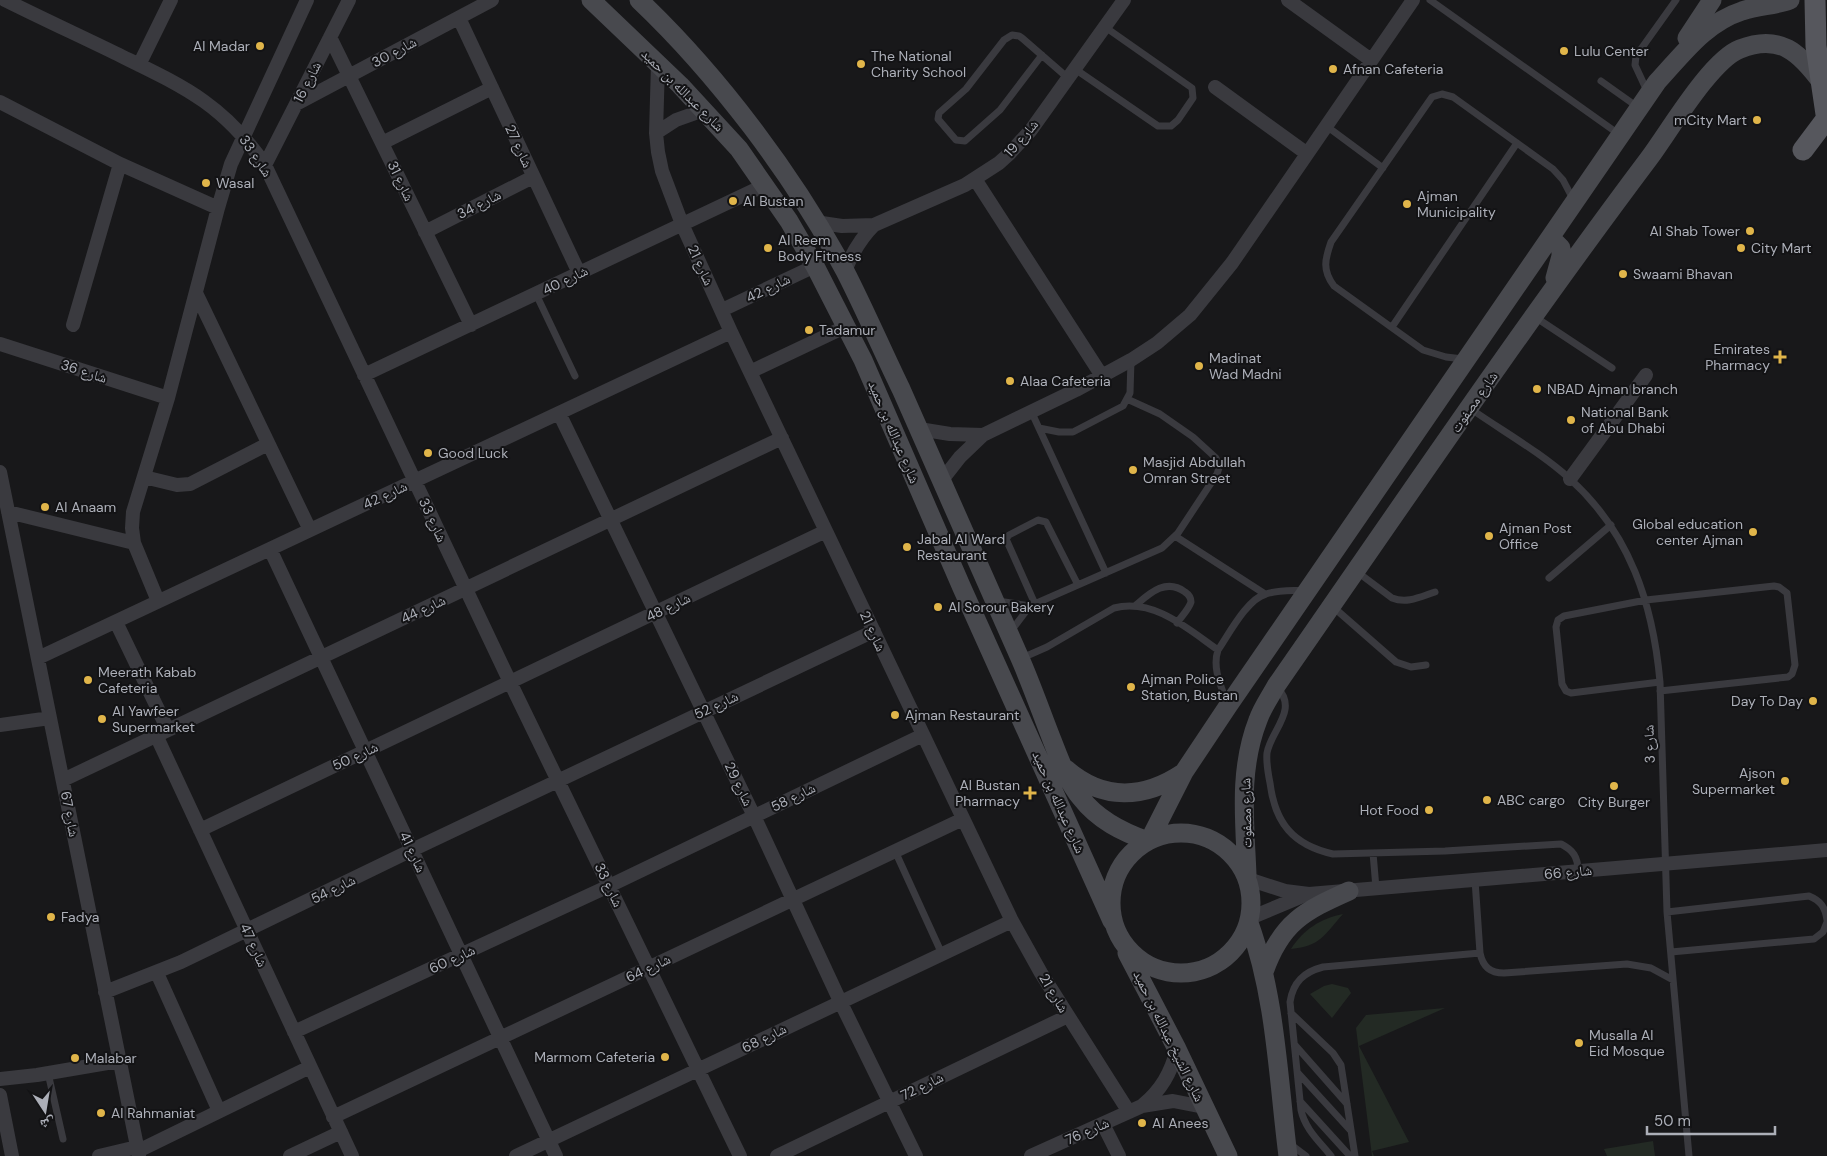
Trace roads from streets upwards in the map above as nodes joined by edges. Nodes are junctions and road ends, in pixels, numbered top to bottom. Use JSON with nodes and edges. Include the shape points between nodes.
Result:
{"nodes":[{"id":1,"x":5,"y":0,"type":"edge"},
{"id":2,"x":171,"y":0,"type":"edge"},
{"id":3,"x":307,"y":0,"type":"edge"},
{"id":4,"x":349,"y":0,"type":"edge"},
{"id":5,"x":492,"y":0,"type":"edge"},
{"id":6,"x":591,"y":0,"type":"edge"},
{"id":7,"x":639,"y":0,"type":"edge"},
{"id":8,"x":1124,"y":0,"type":"edge"},
{"id":9,"x":1288,"y":0,"type":"edge"},
{"id":10,"x":1413,"y":0,"type":"edge"},
{"id":11,"x":1712,"y":0,"type":"edge"},
{"id":12,"x":1790,"y":0,"type":"edge"},
{"id":13,"x":1815,"y":0,"type":"edge"},
{"id":14,"x":459,"y":18,"type":"junction"},
{"id":15,"x":662,"y":23,"type":"junction"},
{"id":16,"x":330,"y":38,"type":"junction"},
{"id":17,"x":640,"y":46,"type":"junction"},
{"id":18,"x":1371,"y":60,"type":"junction"},
{"id":19,"x":658,"y":64,"type":"junction"},
{"id":20,"x":140,"y":65,"type":"junction"},
{"id":21,"x":349,"y":76,"type":"junction"},
{"id":22,"x":1822,"y":83,"type":"junction"},
{"id":23,"x":1215,"y":87,"type":"dead end"},
{"id":24,"x":492,"y":88,"type":"junction"},
{"id":25,"x":1648,"y":95,"type":"junction"},
{"id":26,"x":0,"y":102,"type":"edge"},
{"id":27,"x":296,"y":104,"type":"junction"},
{"id":28,"x":704,"y":110,"type":"junction"},
{"id":29,"x":1827,"y":120,"type":"edge"},
{"id":30,"x":656,"y":133,"type":"junction"},
{"id":31,"x":244,"y":136,"type":"junction"},
{"id":32,"x":382,"y":143,"type":"junction"},
{"id":33,"x":1803,"y":150,"type":"dead end"},
{"id":34,"x":1306,"y":153,"type":"junction"},
{"id":35,"x":120,"y":164,"type":"junction"},
{"id":36,"x":265,"y":165,"type":"junction"},
{"id":37,"x":534,"y":177,"type":"junction"},
{"id":38,"x":975,"y":179,"type":"junction"},
{"id":39,"x":765,"y":185,"type":"junction"},
{"id":40,"x":218,"y":208,"type":"junction"},
{"id":41,"x":815,"y":222,"type":"junction"},
{"id":42,"x":682,"y":224,"type":"junction"},
{"id":43,"x":874,"y":225,"type":"junction"},
{"id":44,"x":425,"y":232,"type":"junction"},
{"id":45,"x":1547,"y":242,"type":"junction"},
{"id":46,"x":815,"y":266,"type":"junction"},
{"id":47,"x":845,"y":271,"type":"junction"},
{"id":48,"x":578,"y":273,"type":"junction"},
{"id":49,"x":1551,"y":291,"type":"junction"},
{"id":50,"x":197,"y":295,"type":"junction"},
{"id":51,"x":722,"y":310,"type":"junction"},
{"id":52,"x":72,"y":325,"type":"dead end"},
{"id":53,"x":471,"y":325,"type":"junction"},
{"id":54,"x":847,"y":326,"type":"junction"},
{"id":55,"x":731,"y":332,"type":"junction"},
{"id":56,"x":0,"y":344,"type":"edge"},
{"id":57,"x":750,"y":372,"type":"junction"},
{"id":58,"x":1646,"y":375,"type":"dead end"},
{"id":59,"x":364,"y":376,"type":"junction"},
{"id":60,"x":1102,"y":376,"type":"junction"},
{"id":61,"x":168,"y":398,"type":"junction"},
{"id":62,"x":560,"y":413,"type":"junction"},
{"id":63,"x":919,"y":429,"type":"junction"},
{"id":64,"x":983,"y":435,"type":"junction"},
{"id":65,"x":782,"y":438,"type":"junction"},
{"id":66,"x":268,"y":444,"type":"junction"},
{"id":67,"x":0,"y":472,"type":"edge"},
{"id":68,"x":144,"y":477,"type":"junction"},
{"id":69,"x":1570,"y":479,"type":"road end"},
{"id":70,"x":942,"y":480,"type":"junction"},
{"id":71,"x":415,"y":481,"type":"junction"},
{"id":72,"x":8,"y":512,"type":"junction"},
{"id":73,"x":611,"y":520,"type":"junction"},
{"id":74,"x":310,"y":530,"type":"junction"},
{"id":75,"x":826,"y":531,"type":"junction"},
{"id":76,"x":134,"y":543,"type":"junction"},
{"id":77,"x":270,"y":549,"type":"junction"},
{"id":78,"x":465,"y":588,"type":"junction"},
{"id":79,"x":158,"y":602,"type":"junction"},
{"id":80,"x":656,"y":613,"type":"junction"},
{"id":81,"x":116,"y":622,"type":"junction"},
{"id":82,"x":874,"y":631,"type":"junction"},
{"id":83,"x":321,"y":657,"type":"junction"},
{"id":84,"x":38,"y":658,"type":"junction"},
{"id":85,"x":510,"y":682,"type":"junction"},
{"id":86,"x":703,"y":711,"type":"junction"},
{"id":87,"x":50,"y":718,"type":"junction"},
{"id":88,"x":0,"y":725,"type":"edge"},
{"id":89,"x":162,"y":732,"type":"junction"},
{"id":90,"x":923,"y":735,"type":"junction"},
{"id":91,"x":365,"y":751,"type":"junction"},
{"id":92,"x":1062,"y":766,"type":"junction"},
{"id":93,"x":1184,"y":772,"type":"junction"},
{"id":94,"x":63,"y":780,"type":"junction"},
{"id":95,"x":558,"y":781,"type":"junction"},
{"id":96,"x":754,"y":816,"type":"junction"},
{"id":97,"x":963,"y":819,"type":"junction"},
{"id":98,"x":200,"y":830,"type":"junction"},
{"id":99,"x":1149,"y":840,"type":"junction"},
{"id":100,"x":412,"y":850,"type":"junction"},
{"id":101,"x":1827,"y":850,"type":"edge"},
{"id":102,"x":1247,"y":877,"type":"junction"},
{"id":103,"x":609,"y":886,"type":"junction"},
{"id":104,"x":1349,"y":891,"type":"junction"},
{"id":105,"x":1309,"y":894,"type":"junction"},
{"id":106,"x":793,"y":899,"type":"junction"},
{"id":107,"x":1012,"y":921,"type":"junction"},
{"id":108,"x":1112,"y":921,"type":"junction"},
{"id":109,"x":1250,"y":921,"type":"junction"},
{"id":110,"x":248,"y":931,"type":"junction"},
{"id":111,"x":1122,"y":942,"type":"junction"},
{"id":112,"x":461,"y":955,"type":"junction"},
{"id":113,"x":648,"y":968,"type":"junction"},
{"id":114,"x":157,"y":972,"type":"junction"},
{"id":115,"x":1264,"y":972,"type":"junction"},
{"id":116,"x":105,"y":992,"type":"junction"},
{"id":117,"x":840,"y":1001,"type":"junction"},
{"id":118,"x":1068,"y":1016,"type":"junction"},
{"id":119,"x":294,"y":1032,"type":"junction"},
{"id":120,"x":500,"y":1038,"type":"junction"},
{"id":121,"x":1177,"y":1050,"type":"junction"},
{"id":122,"x":119,"y":1060,"type":"junction"},
{"id":123,"x":310,"y":1067,"type":"junction"},
{"id":124,"x":698,"y":1070,"type":"junction"},
{"id":125,"x":0,"y":1079,"type":"edge"},
{"id":126,"x":0,"y":1095,"type":"edge"},
{"id":127,"x":889,"y":1102,"type":"junction"},
{"id":128,"x":1142,"y":1106,"type":"junction"},
{"id":129,"x":1204,"y":1107,"type":"junction"},
{"id":130,"x":219,"y":1111,"type":"junction"},
{"id":131,"x":1129,"y":1112,"type":"junction"},
{"id":132,"x":333,"y":1117,"type":"junction"},
{"id":133,"x":1102,"y":1124,"type":"junction"},
{"id":134,"x":341,"y":1132,"type":"junction"},
{"id":135,"x":549,"y":1140,"type":"junction"},
{"id":136,"x":1287,"y":1149,"type":"edge"},
{"id":137,"x":138,"y":1151,"type":"edge"},
{"id":138,"x":12,"y":1156,"type":"edge"},
{"id":139,"x":99,"y":1156,"type":"edge"},
{"id":140,"x":290,"y":1156,"type":"edge"},
{"id":141,"x":352,"y":1156,"type":"edge"},
{"id":142,"x":516,"y":1156,"type":"edge"},
{"id":143,"x":556,"y":1156,"type":"edge"},
{"id":144,"x":740,"y":1156,"type":"edge"},
{"id":145,"x":777,"y":1156,"type":"edge"},
{"id":146,"x":916,"y":1156,"type":"edge"},
{"id":147,"x":1031,"y":1156,"type":"edge"},
{"id":148,"x":1119,"y":1156,"type":"edge"},
{"id":149,"x":1227,"y":1156,"type":"edge"}],
"edges":[{"from":1,"to":20,"type":"street","name":"شارع 33"},
{"from":2,"to":20,"type":"street"},
{"from":3,"to":31,"type":"street"},
{"from":4,"to":16,"type":"street","name":"شارع 16"},
{"from":5,"to":14,"type":"street","name":"شارع 30"},
{"from":6,"to":17,"type":"street","name":"شارع عبدالله بن حميد"},
{"from":7,"to":15,"type":"street","name":"شارع عبدالله بن حميد"},
{"from":8,"to":38,"type":"street","name":"شارع 19","via":[[1024,139],[999,163]]},
{"from":9,"to":18,"type":"street"},
{"from":10,"to":18,"type":"street"},
{"from":11,"to":25,"type":"street"},
{"from":12,"to":25,"type":"street","via":[[1744,10],[1713,24]]},
{"from":13,"to":22,"type":"main road","via":[[1816,46]]},
{"from":14,"to":21,"type":"street","name":"شارع 30"},
{"from":14,"to":24,"type":"street","name":"شارع 27"},
{"from":15,"to":17,"type":"street","via":[[661,38],[648,47]]},
{"from":15,"to":41,"type":"street","name":"شارع عبدالله بن حميد","via":[[758,136]]},
{"from":16,"to":21,"type":"street","name":"شارع 31"},
{"from":16,"to":27,"type":"street","name":"شارع 16"},
{"from":17,"to":19,"type":"street","name":"شارع عبدالله بن حميد"},
{"from":18,"to":34,"type":"street"},
{"from":19,"to":28,"type":"street","name":"شارع عبدالله بن حميد"},
{"from":19,"to":30,"type":"street","name":"شارع 21"},
{"from":20,"to":31,"type":"street","name":"شارع 33","via":[[195,94]]},
{"from":21,"to":27,"type":"street","name":"شارع 30"},
{"from":21,"to":32,"type":"street","name":"شارع 31"},
{"from":22,"to":29,"type":"main road"},
{"from":22,"to":49,"type":"street","name":"شارع مصفوت","via":[[1794,50],[1776,44],[1757,44],[1739,49],[1723,60]]},
{"from":23,"to":34,"type":"street"},
{"from":24,"to":32,"type":"street"},
{"from":24,"to":37,"type":"street","name":"شارع 27"},
{"from":25,"to":45,"type":"street"},
{"from":26,"to":35,"type":"street"},
{"from":27,"to":36,"type":"street","name":"شارع 16"},
{"from":28,"to":30,"type":"street","via":[[676,120]]},
{"from":28,"to":39,"type":"street","name":"شارع عبدالله بن حميد","via":[[739,149]]},
{"from":29,"to":33,"type":"main road"},
{"from":30,"to":42,"type":"street","name":"شارع 21","via":[[660,162]]},
{"from":31,"to":36,"type":"street","name":"شارع 33"},
{"from":31,"to":40,"type":"street","via":[[231,164]]},
{"from":32,"to":44,"type":"street","name":"شارع 31"},
{"from":34,"to":60,"type":"street","via":[[1205,298],[1174,330],[1132,360]]},
{"from":35,"to":40,"type":"street"},
{"from":35,"to":52,"type":"street"},
{"from":36,"to":59,"type":"street","name":"شارع 33"},
{"from":37,"to":44,"type":"street","name":"شارع 34"},
{"from":37,"to":48,"type":"street","name":"شارع 27"},
{"from":38,"to":43,"type":"street","name":"شارع 19"},
{"from":38,"to":60,"type":"street"},
{"from":39,"to":42,"type":"street","name":"شارع 40"},
{"from":39,"to":46,"type":"street","name":"شارع عبدالله بن حميد"},
{"from":40,"to":50,"type":"street"},
{"from":41,"to":43,"type":"street","name":"شارع 19","via":[[842,226]]},
{"from":41,"to":47,"type":"street","name":"شارع عبدالله بن حميد"},
{"from":42,"to":48,"type":"street","name":"شارع 40"},
{"from":42,"to":51,"type":"street","name":"شارع 21"},
{"from":43,"to":47,"type":"street","name":"شارع 19","via":[[861,238]]},
{"from":44,"to":53,"type":"street","name":"شارع 31"},
{"from":45,"to":49,"type":"street","via":[[1558,244],[1562,252]]},
{"from":45,"to":93,"type":"street"},
{"from":46,"to":51,"type":"street","name":"شارع 42"},
{"from":46,"to":54,"type":"street","name":"شارع عبدالله بن حميد"},
{"from":47,"to":63,"type":"street","name":"شارع عبدالله بن حميد"},
{"from":48,"to":53,"type":"street","name":"شارع 40"},
{"from":49,"to":102,"type":"street","name":"شارع مصفوت","via":[[1276,686],[1258,718],[1247,759],[1243,802]]},
{"from":50,"to":61,"type":"street"},
{"from":50,"to":66,"type":"street"},
{"from":51,"to":55,"type":"street","name":"شارع 21"},
{"from":53,"to":59,"type":"street","name":"شارع 40"},
{"from":54,"to":57,"type":"street"},
{"from":54,"to":108,"type":"street","name":"شارع عبدالله بن حميد"},
{"from":55,"to":57,"type":"street","name":"شارع 21"},
{"from":55,"to":62,"type":"street","name":"شارع 42"},
{"from":56,"to":61,"type":"street","name":"شارع 36"},
{"from":57,"to":65,"type":"street","name":"شارع 21"},
{"from":58,"to":69,"type":"street"},
{"from":59,"to":71,"type":"street","name":"شارع 33"},
{"from":60,"to":64,"type":"street"},
{"from":61,"to":68,"type":"street"},
{"from":62,"to":71,"type":"street","name":"شارع 42"},
{"from":62,"to":73,"type":"street","name":"شارع 29"},
{"from":63,"to":64,"type":"street"},
{"from":63,"to":70,"type":"street","name":"شارع عبدالله بن حميد"},
{"from":64,"to":70,"type":"street"},
{"from":65,"to":73,"type":"street","name":"شارع 44"},
{"from":65,"to":75,"type":"street","name":"شارع 21"},
{"from":66,"to":68,"type":"street","via":[[190,484],[177,485]]},
{"from":66,"to":74,"type":"street"},
{"from":67,"to":72,"type":"street","name":"شارع 67"},
{"from":68,"to":76,"type":"street","via":[[133,512]]},
{"from":70,"to":92,"type":"street","name":"شارع عبدالله بن حميد","via":[[1010,634]]},
{"from":71,"to":74,"type":"street","name":"شارع 42"},
{"from":71,"to":78,"type":"street","name":"شارع 33"},
{"from":72,"to":76,"type":"street"},
{"from":72,"to":84,"type":"street","name":"شارع 67"},
{"from":73,"to":78,"type":"street","name":"شارع 44"},
{"from":73,"to":80,"type":"street","name":"شارع 29"},
{"from":74,"to":77,"type":"street","name":"شارع 42"},
{"from":75,"to":80,"type":"street","name":"شارع 48"},
{"from":75,"to":82,"type":"street","name":"شارع 21"},
{"from":76,"to":79,"type":"street"},
{"from":77,"to":79,"type":"street","name":"شارع 42"},
{"from":77,"to":83,"type":"street","name":"شارع 41"},
{"from":78,"to":83,"type":"street","name":"شارع 44"},
{"from":78,"to":85,"type":"street","name":"شارع 33"},
{"from":79,"to":81,"type":"street","name":"شارع 42"},
{"from":80,"to":85,"type":"street","name":"شارع 48"},
{"from":80,"to":86,"type":"street","name":"شارع 29"},
{"from":81,"to":84,"type":"street","name":"شارع 42"},
{"from":81,"to":89,"type":"street","name":"شارع 47"},
{"from":82,"to":86,"type":"street","name":"شارع 52"},
{"from":82,"to":90,"type":"street","name":"شارع 21"},
{"from":83,"to":89,"type":"street","name":"شارع 44"},
{"from":83,"to":91,"type":"street","name":"شارع 41"},
{"from":84,"to":87,"type":"street","name":"شارع 67"},
{"from":85,"to":91,"type":"street","name":"شارع 50"},
{"from":85,"to":95,"type":"street","name":"شارع 33"},
{"from":86,"to":95,"type":"street","name":"شارع 52"},
{"from":86,"to":96,"type":"street","name":"شارع 29"},
{"from":87,"to":88,"type":"street"},
{"from":87,"to":94,"type":"street","name":"شارع 67"},
{"from":89,"to":94,"type":"street","name":"شارع 44"},
{"from":89,"to":98,"type":"street","name":"شارع 47"},
{"from":90,"to":96,"type":"street","name":"شارع 58"},
{"from":90,"to":97,"type":"street","name":"شارع 21"},
{"from":91,"to":98,"type":"street","name":"شارع 50"},
{"from":91,"to":100,"type":"street","name":"شارع 41"},
{"from":92,"to":93,"type":"street","via":[[1093,787],[1131,793],[1168,783]]},
{"from":92,"to":99,"type":"street","name":"شارع عبدالله بن حميد","via":[[1070,783],[1096,813],[1111,825]]},
{"from":93,"to":99,"type":"street"},
{"from":94,"to":116,"type":"street","name":"شارع 67"},
{"from":95,"to":100,"type":"street","name":"شارع 54"},
{"from":95,"to":103,"type":"street","name":"شارع 33"},
{"from":96,"to":103,"type":"street","name":"شارع 58"},
{"from":96,"to":106,"type":"street","name":"شارع 29"},
{"from":97,"to":106,"type":"street","name":"شارع 64"},
{"from":97,"to":107,"type":"street","name":"شارع 21"},
{"from":98,"to":110,"type":"street","name":"شارع 47"},
{"from":99,"to":102,"type":"street","via":[[1168,833],[1188,832],[1206,837],[1237,859]]},
{"from":99,"to":108,"type":"street","via":[[1129,855],[1116,874],[1110,897]]},
{"from":100,"to":110,"type":"street","name":"شارع 54"},
{"from":100,"to":112,"type":"street","name":"شارع 41"},
{"from":101,"to":104,"type":"street","name":"شارع 66"},
{"from":102,"to":105,"type":"street","name":"شارع 66"},
{"from":102,"to":109,"type":"street","via":[[1251,892]]},
{"from":103,"to":112,"type":"street","name":"شارع 60"},
{"from":103,"to":113,"type":"street","name":"شارع 33"},
{"from":104,"to":105,"type":"street","name":"شارع 66"},
{"from":104,"to":115,"type":"street","via":[[1318,905],[1290,926],[1278,940]]},
{"from":105,"to":109,"type":"street","name":"شارع 66"},
{"from":106,"to":113,"type":"street","name":"شارع 64"},
{"from":106,"to":117,"type":"street","name":"شارع 29"},
{"from":107,"to":117,"type":"street","name":"شارع 68"},
{"from":107,"to":118,"type":"street","name":"شارع 21"},
{"from":108,"to":111,"type":"street"},
{"from":109,"to":111,"type":"street","via":[[1241,941],[1228,956],[1211,967],[1192,973],[1152,968],[1135,958]]},
{"from":109,"to":115,"type":"street"},
{"from":110,"to":114,"type":"street","name":"شارع 54"},
{"from":110,"to":119,"type":"street","name":"شارع 47"},
{"from":111,"to":121,"type":"street","name":"شارع الشيخ عبدالله بن حميد"},
{"from":112,"to":119,"type":"street","name":"شارع 60"},
{"from":112,"to":120,"type":"street","name":"شارع 41"},
{"from":113,"to":120,"type":"street","name":"شارع 64"},
{"from":113,"to":124,"type":"street","name":"شارع 33"},
{"from":114,"to":116,"type":"street","name":"شارع 54"},
{"from":114,"to":130,"type":"street"},
{"from":115,"to":136,"type":"street","via":[[1270,997]]},
{"from":116,"to":122,"type":"street","name":"شارع 67"},
{"from":117,"to":124,"type":"street","name":"شارع 68"},
{"from":117,"to":127,"type":"street","name":"شارع 29"},
{"from":118,"to":127,"type":"street","name":"شارع 72"},
{"from":118,"to":131,"type":"street","name":"شارع 21"},
{"from":119,"to":123,"type":"street","name":"شارع 47"},
{"from":120,"to":132,"type":"street","name":"شارع 64"},
{"from":120,"to":135,"type":"street","name":"شارع 41"},
{"from":121,"to":128,"type":"street","name":"شارع 76","via":[[1169,1075]]},
{"from":121,"to":129,"type":"street","name":"شارع الشيخ عبدالله بن حميد"},
{"from":122,"to":125,"type":"street"},
{"from":122,"to":137,"type":"street","name":"شارع 67"},
{"from":123,"to":130,"type":"street"},
{"from":123,"to":132,"type":"street","name":"شارع 47"},
{"from":124,"to":135,"type":"street","name":"شارع 68"},
{"from":124,"to":144,"type":"street","name":"شارع 33"},
{"from":126,"to":138,"type":"street"},
{"from":127,"to":145,"type":"street","name":"شارع 72"},
{"from":127,"to":146,"type":"street","name":"شارع 29"},
{"from":128,"to":129,"type":"street","name":"شارع 76","via":[[1173,1101]]},
{"from":128,"to":131,"type":"street","name":"شارع 76"},
{"from":129,"to":149,"type":"street","name":"شارع الشيخ عبدالله بن حميد"},
{"from":130,"to":137,"type":"street"},
{"from":131,"to":133,"type":"street","name":"شارع 76"},
{"from":132,"to":134,"type":"street","name":"شارع 47"},
{"from":133,"to":147,"type":"street","name":"شارع 76"},
{"from":133,"to":148,"type":"street"},
{"from":134,"to":140,"type":"street"},
{"from":134,"to":141,"type":"street","name":"شارع 47"},
{"from":135,"to":142,"type":"street","name":"شارع 68"},
{"from":135,"to":143,"type":"street","name":"شارع 41"},
{"from":137,"to":139,"type":"street"}]}
